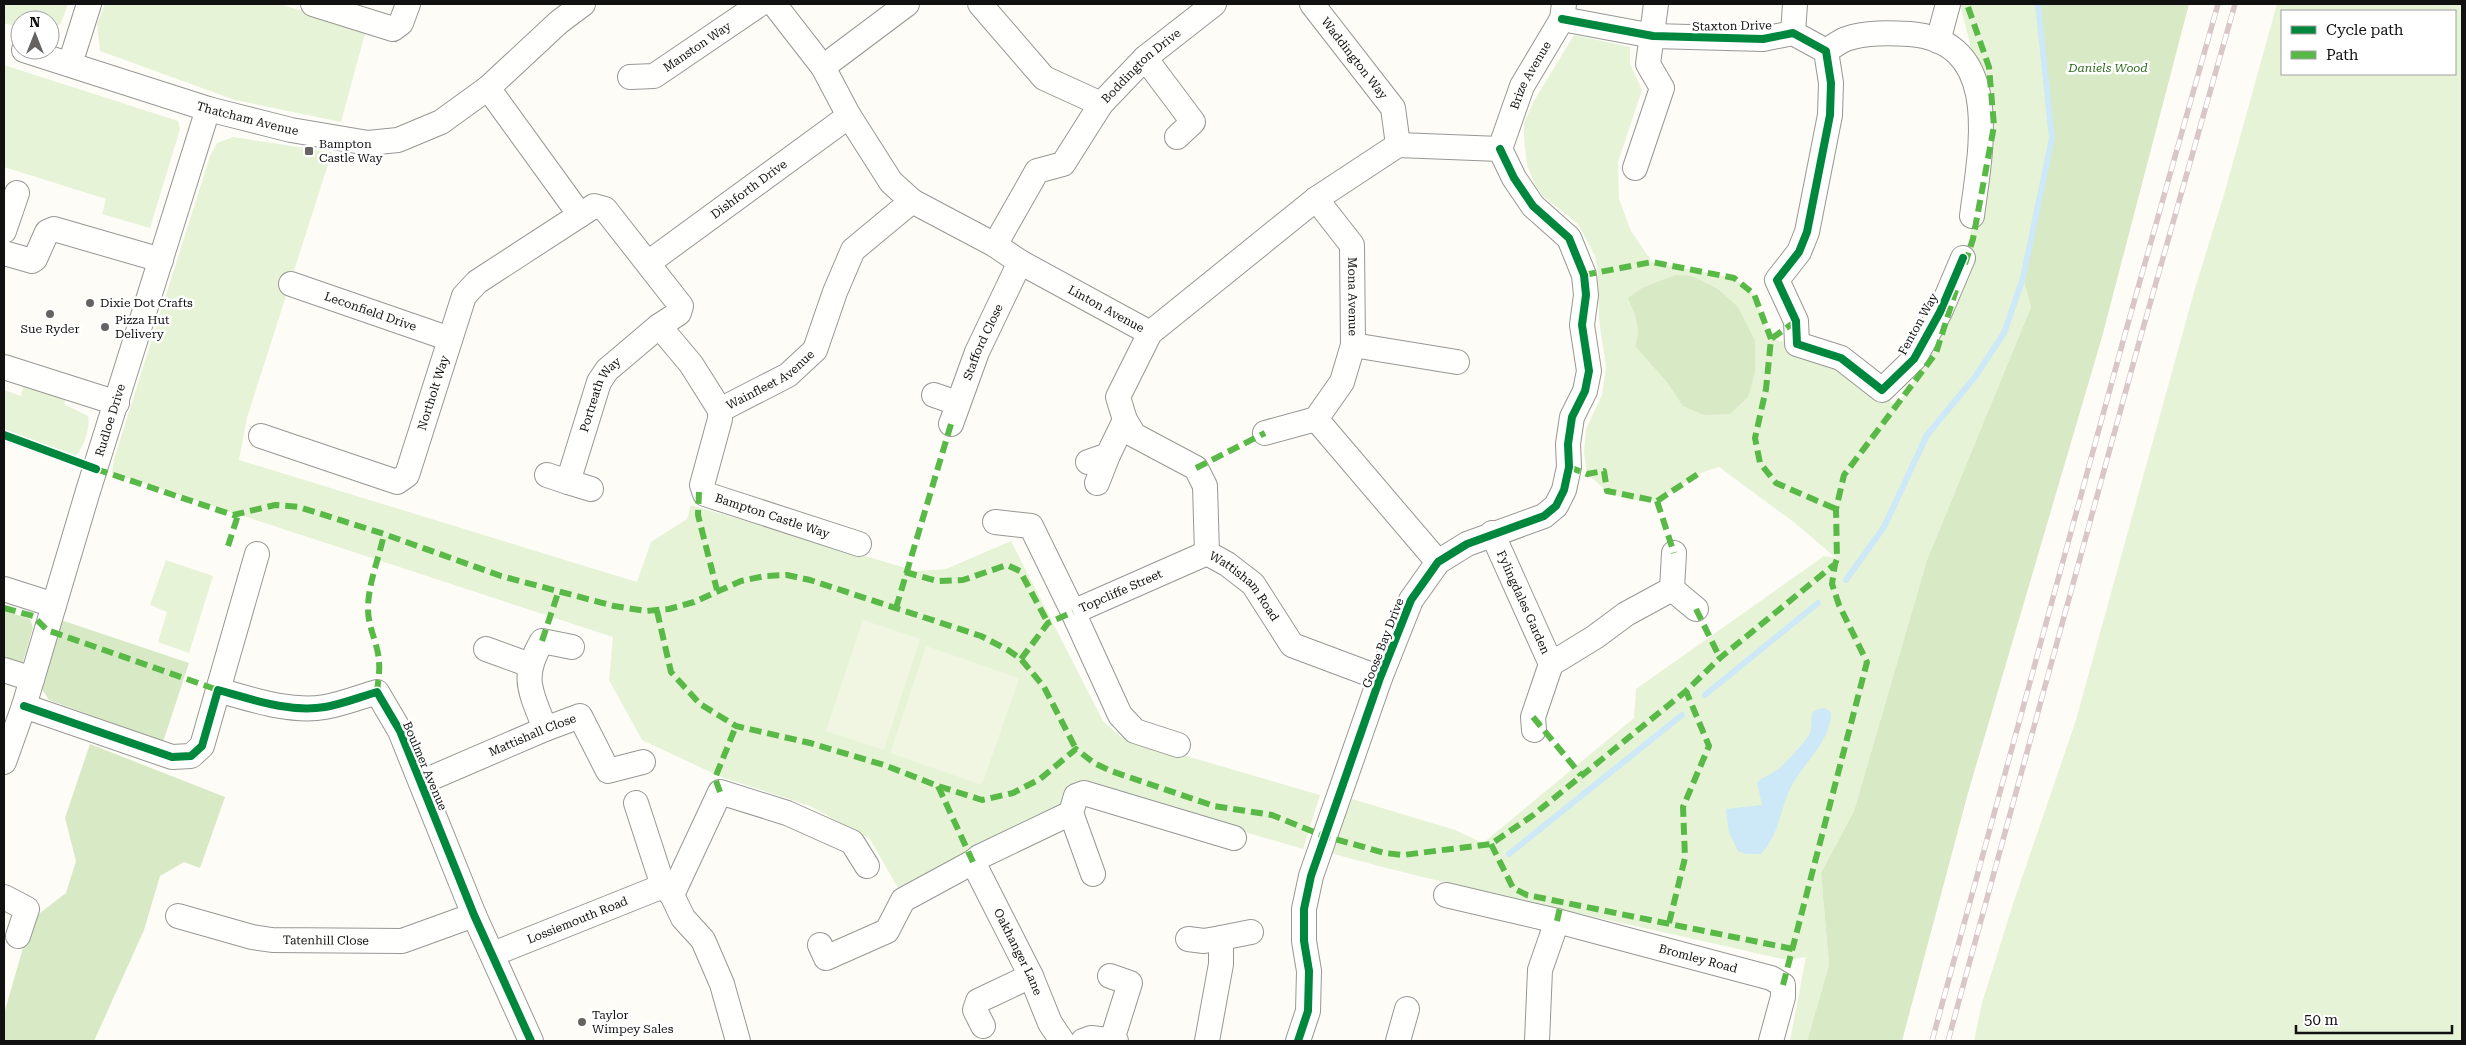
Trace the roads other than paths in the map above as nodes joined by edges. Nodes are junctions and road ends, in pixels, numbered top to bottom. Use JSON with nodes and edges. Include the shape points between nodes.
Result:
{"nodes":[{"id":1,"x":89,"y":4,"type":"edge"},
{"id":2,"x":313,"y":4,"type":"edge"},
{"id":3,"x":408,"y":4,"type":"edge"},
{"id":4,"x":583,"y":4,"type":"edge"},
{"id":5,"x":760,"y":4,"type":"edge"},
{"id":6,"x":774,"y":4,"type":"edge"},
{"id":7,"x":907,"y":4,"type":"edge"},
{"id":8,"x":1214,"y":4,"type":"edge"},
{"id":9,"x":1312,"y":4,"type":"edge"},
{"id":10,"x":1656,"y":4,"type":"edge"},
{"id":11,"x":1796,"y":4,"type":"edge"},
{"id":12,"x":1948,"y":4,"type":"edge"},
{"id":13,"x":989,"y":6,"type":"edge"},
{"id":14,"x":1563,"y":11,"type":"edge"},
{"id":15,"x":1793,"y":33,"type":"junction"},
{"id":16,"x":1653,"y":36,"type":"junction"},
{"id":17,"x":1938,"y":41,"type":"junction"},
{"id":18,"x":1826,"y":51,"type":"junction"},
{"id":19,"x":1145,"y":58,"type":"junction"},
{"id":20,"x":57,"y":60,"type":"edge"},
{"id":21,"x":70,"y":64,"type":"junction"},
{"id":22,"x":823,"y":67,"type":"junction"},
{"id":23,"x":630,"y":77,"type":"dead end"},
{"id":24,"x":488,"y":88,"type":"junction"},
{"id":25,"x":1101,"y":104,"type":"junction"},
{"id":26,"x":208,"y":109,"type":"junction"},
{"id":27,"x":849,"y":116,"type":"junction"},
{"id":28,"x":1177,"y":137,"type":"dead end"},
{"id":29,"x":1398,"y":145,"type":"junction"},
{"id":30,"x":1500,"y":149,"type":"junction"},
{"id":31,"x":1635,"y":168,"type":"dead end"},
{"id":32,"x":17,"y":193,"type":"dead end"},
{"id":33,"x":1316,"y":199,"type":"junction"},
{"id":34,"x":912,"y":201,"type":"junction"},
{"id":35,"x":580,"y":215,"type":"junction"},
{"id":36,"x":1972,"y":216,"type":"dead end"},
{"id":37,"x":4,"y":231,"type":"edge"},
{"id":38,"x":995,"y":245,"type":"junction"},
{"id":39,"x":4,"y":253,"type":"edge"},
{"id":40,"x":1963,"y":258,"type":"dead end"},
{"id":41,"x":161,"y":260,"type":"junction"},
{"id":42,"x":1020,"y":262,"type":"junction"},
{"id":43,"x":648,"y":263,"type":"junction"},
{"id":44,"x":291,"y":284,"type":"dead end"},
{"id":45,"x":659,"y":326,"type":"junction"},
{"id":46,"x":1150,"y":333,"type":"junction"},
{"id":47,"x":450,"y":339,"type":"junction"},
{"id":48,"x":1353,"y":345,"type":"junction"},
{"id":49,"x":1457,"y":362,"type":"dead end"},
{"id":50,"x":4,"y":366,"type":"edge"},
{"id":51,"x":934,"y":395,"type":"dead end"},
{"id":52,"x":117,"y":403,"type":"junction"},
{"id":53,"x":720,"y":410,"type":"junction"},
{"id":54,"x":1316,"y":419,"type":"junction"},
{"id":55,"x":1125,"y":420,"type":"junction"},
{"id":56,"x":1265,"y":433,"type":"dead end"},
{"id":57,"x":261,"y":436,"type":"dead end"},
{"id":58,"x":1098,"y":466,"type":"dead end"},
{"id":59,"x":591,"y":489,"type":"dead end"},
{"id":60,"x":995,"y":522,"type":"dead end"},
{"id":61,"x":1492,"y":533,"type":"junction"},
{"id":62,"x":859,"y":544,"type":"dead end"},
{"id":63,"x":1207,"y":553,"type":"junction"},
{"id":64,"x":1674,"y":553,"type":"dead end"},
{"id":65,"x":257,"y":554,"type":"dead end"},
{"id":66,"x":1438,"y":562,"type":"junction"},
{"id":67,"x":4,"y":588,"type":"edge"},
{"id":68,"x":1672,"y":589,"type":"junction"},
{"id":69,"x":54,"y":605,"type":"junction"},
{"id":70,"x":1696,"y":609,"type":"dead end"},
{"id":71,"x":1073,"y":612,"type":"junction"},
{"id":72,"x":572,"y":646,"type":"dead end"},
{"id":73,"x":486,"y":649,"type":"dead end"},
{"id":74,"x":1551,"y":664,"type":"junction"},
{"id":75,"x":4,"y":670,"type":"edge"},
{"id":76,"x":529,"y":674,"type":"junction"},
{"id":77,"x":1380,"y":678,"type":"junction"},
{"id":78,"x":32,"y":679,"type":"junction"},
{"id":79,"x":218,"y":690,"type":"junction"},
{"id":80,"x":24,"y":706,"type":"junction"},
{"id":81,"x":545,"y":729,"type":"junction"},
{"id":82,"x":1534,"y":730,"type":"dead end"},
{"id":83,"x":1178,"y":744,"type":"dead end"},
{"id":84,"x":4,"y":762,"type":"edge"},
{"id":85,"x":643,"y":762,"type":"dead end"},
{"id":86,"x":422,"y":782,"type":"junction"},
{"id":87,"x":636,"y":803,"type":"dead end"},
{"id":88,"x":1071,"y":813,"type":"junction"},
{"id":89,"x":1234,"y":838,"type":"dead end"},
{"id":90,"x":974,"y":862,"type":"junction"},
{"id":91,"x":868,"y":866,"type":"dead end"},
{"id":92,"x":1093,"y":874,"type":"dead end"},
{"id":93,"x":668,"y":890,"type":"junction"},
{"id":94,"x":1446,"y":895,"type":"dead end"},
{"id":95,"x":4,"y":898,"type":"edge"},
{"id":96,"x":474,"y":915,"type":"junction"},
{"id":97,"x":178,"y":916,"type":"dead end"},
{"id":98,"x":1557,"y":921,"type":"junction"},
{"id":99,"x":1251,"y":932,"type":"dead end"},
{"id":100,"x":18,"y":936,"type":"dead end"},
{"id":101,"x":1221,"y":938,"type":"junction"},
{"id":102,"x":1188,"y":939,"type":"dead end"},
{"id":103,"x":820,"y":945,"type":"dead end"},
{"id":104,"x":493,"y":954,"type":"junction"},
{"id":105,"x":1032,"y":976,"type":"junction"},
{"id":106,"x":1110,"y":976,"type":"dead end"},
{"id":107,"x":1407,"y":1009,"type":"dead end"},
{"id":108,"x":983,"y":1026,"type":"dead end"},
{"id":109,"x":1114,"y":1040,"type":"edge"},
{"id":110,"x":530,"y":1041,"type":"edge"},
{"id":111,"x":738,"y":1041,"type":"edge"},
{"id":112,"x":1062,"y":1041,"type":"edge"},
{"id":113,"x":1083,"y":1041,"type":"edge"},
{"id":114,"x":1207,"y":1041,"type":"edge"},
{"id":115,"x":1298,"y":1041,"type":"edge"},
{"id":116,"x":1398,"y":1041,"type":"edge"},
{"id":117,"x":1537,"y":1041,"type":"edge"},
{"id":118,"x":1771,"y":1041,"type":"edge"}],
"edges":[{"from":1,"to":21,"type":"street"},
{"from":2,"to":3,"type":"street","via":[[393,29],[401,23]]},
{"from":4,"to":24,"type":"street","name":"Thatcham Avenue","via":[[558,22]]},
{"from":5,"to":23,"type":"street","name":"Manston Way","via":[[654,76]]},
{"from":6,"to":22,"type":"street","name":"Linton Avenue"},
{"from":7,"to":22,"type":"street"},
{"from":8,"to":19,"type":"street","name":"Boddington Drive"},
{"from":9,"to":29,"type":"street","name":"Waddington Way","via":[[1393,108]]},
{"from":10,"to":16,"type":"street"},
{"from":11,"to":15,"type":"street"},
{"from":12,"to":17,"type":"street"},
{"from":13,"to":25,"type":"street","name":"Boddington Drive","via":[[1044,78]]},
{"from":14,"to":16,"type":"street","name":"Staxton Drive"},
{"from":14,"to":30,"type":"street","name":"Brize Avenue","via":[[1522,86]]},
{"from":15,"to":16,"type":"street","name":"Staxton Drive","via":[[1763,39]]},
{"from":15,"to":18,"type":"street"},
{"from":16,"to":31,"type":"street","via":[[1648,64],[1662,88]]},
{"from":17,"to":18,"type":"street","via":[[1927,36],[1889,32],[1846,39]]},
{"from":17,"to":36,"type":"street","via":[[1961,56],[1975,80],[1980,98],[1981,141]]},
{"from":18,"to":40,"type":"street","name":"Fenton Way","via":[[1831,83],[1830,115],[1807,232],[1802,245],[1776,280],[1796,321],[1797,344],[1841,358],[1882,390],[1914,359],[1940,312]]},
{"from":19,"to":25,"type":"street","name":"Boddington Drive"},
{"from":19,"to":28,"type":"street","via":[[1193,122]]},
{"from":20,"to":21,"type":"street","name":"Thatcham Avenue"},
{"from":21,"to":26,"type":"street","name":"Thatcham Avenue"},
{"from":22,"to":27,"type":"street","name":"Linton Avenue"},
{"from":24,"to":26,"type":"street","name":"Thatcham Avenue","via":[[441,122],[398,140],[368,143],[291,130]]},
{"from":24,"to":35,"type":"street"},
{"from":25,"to":38,"type":"street","via":[[1063,164],[1037,171]]},
{"from":26,"to":41,"type":"street","name":"Rudloe Drive"},
{"from":27,"to":34,"type":"street","name":"Linton Avenue","via":[[891,182]]},
{"from":27,"to":43,"type":"street","name":"Dishforth Drive"},
{"from":29,"to":30,"type":"street"},
{"from":29,"to":33,"type":"street","name":"Linton Avenue"},
{"from":30,"to":61,"type":"street","name":"Goose Bay Drive","via":[[1533,206],[1569,238],[1584,274],[1586,295],[1582,325],[1589,371],[1586,390],[1572,417],[1569,467],[1564,490],[1556,506],[1544,516]]},
{"from":32,"to":37,"type":"street"},
{"from":33,"to":46,"type":"street","name":"Linton Avenue"},
{"from":33,"to":48,"type":"street","name":"Mona Avenue","via":[[1352,245]]},
{"from":34,"to":38,"type":"street","name":"Linton Avenue"},
{"from":34,"to":53,"type":"street","name":"Wainfleet Avenue","via":[[853,250],[815,350],[788,375]]},
{"from":35,"to":43,"type":"street","via":[[594,206],[605,209]]},
{"from":35,"to":47,"type":"street","name":"Northolt Way","via":[[476,282],[464,296]]},
{"from":38,"to":42,"type":"street","name":"Linton Avenue"},
{"from":39,"to":41,"type":"street","via":[[32,261],[48,232],[54,229]]},
{"from":41,"to":52,"type":"street","name":"Rudloe Drive"},
{"from":42,"to":46,"type":"street","name":"Linton Avenue"},
{"from":42,"to":51,"type":"street","name":"Stafford Close","via":[[977,352],[954,414]]},
{"from":43,"to":45,"type":"street","via":[[681,306],[679,313]]},
{"from":44,"to":47,"type":"street","name":"Leconfield Drive"},
{"from":45,"to":53,"type":"street","via":[[691,364]]},
{"from":45,"to":59,"type":"street","name":"Portreath Way","via":[[608,370],[599,382],[557,478]]},
{"from":46,"to":55,"type":"street","name":"Wattisham Road","via":[[1118,397]]},
{"from":47,"to":57,"type":"street","name":"Northolt Way","via":[[407,475],[397,482]]},
{"from":48,"to":49,"type":"street","name":"Mona Avenue"},
{"from":48,"to":54,"type":"street","name":"Mona Avenue","via":[[1342,382]]},
{"from":50,"to":52,"type":"street"},
{"from":52,"to":69,"type":"street","name":"Rudloe Drive"},
{"from":53,"to":62,"type":"street","name":"Bampton Castle Way","via":[[702,485],[704,494]]},
{"from":54,"to":56,"type":"street"},
{"from":54,"to":66,"type":"street"},
{"from":55,"to":58,"type":"street"},
{"from":55,"to":63,"type":"street","name":"Wattisham Road","via":[[1134,434],[1196,468],[1205,486]]},
{"from":60,"to":71,"type":"street","name":"Topcliffe Street","via":[[1031,526]]},
{"from":61,"to":66,"type":"street","name":"Goose Bay Drive"},
{"from":61,"to":74,"type":"street","name":"Fylingdales Garden"},
{"from":63,"to":71,"type":"street","name":"Topcliffe Street"},
{"from":63,"to":77,"type":"street","name":"Wattisham Road","via":[[1253,584],[1292,645]]},
{"from":64,"to":68,"type":"street"},
{"from":65,"to":79,"type":"street"},
{"from":66,"to":77,"type":"street","name":"Goose Bay Drive","via":[[1410,600]]},
{"from":67,"to":69,"type":"street"},
{"from":68,"to":70,"type":"street"},
{"from":68,"to":74,"type":"street","via":[[1626,614]]},
{"from":69,"to":78,"type":"street","name":"Rudloe Drive"},
{"from":71,"to":83,"type":"street","via":[[1120,715],[1135,731]]},
{"from":72,"to":76,"type":"street","via":[[542,641]]},
{"from":73,"to":76,"type":"street"},
{"from":74,"to":82,"type":"street","name":"Fylingdales Garden","via":[[1533,717]]},
{"from":75,"to":78,"type":"street"},
{"from":76,"to":81,"type":"street"},
{"from":77,"to":115,"type":"street","name":"Goose Bay Drive","via":[[1311,876],[1304,909],[1304,941],[1309,971],[1308,1010]]},
{"from":78,"to":80,"type":"street","name":"Rudloe Drive"},
{"from":79,"to":80,"type":"street","via":[[202,746],[192,756],[172,757]]},
{"from":79,"to":86,"type":"street","name":"Boulmer Avenue","via":[[297,708],[324,708],[377,692],[400,731]]},
{"from":80,"to":84,"type":"street","name":"Rudloe Drive"},
{"from":81,"to":85,"type":"street","name":"Mattishall Close","via":[[580,716],[608,771]]},
{"from":81,"to":86,"type":"street","name":"Mattishall Close"},
{"from":86,"to":96,"type":"street","name":"Boulmer Avenue"},
{"from":87,"to":93,"type":"street"},
{"from":88,"to":89,"type":"street","via":[[1076,796],[1084,793],[1158,825],[1208,839]]},
{"from":88,"to":90,"type":"street"},
{"from":88,"to":92,"type":"street"},
{"from":90,"to":103,"type":"street","via":[[903,900],[887,931],[826,958]]},
{"from":90,"to":105,"type":"street","name":"Oakhanger Lane"},
{"from":91,"to":93,"type":"street","via":[[852,842],[787,813],[720,792]]},
{"from":93,"to":104,"type":"street","name":"Lossiemouth Road"},
{"from":93,"to":111,"type":"street","via":[[683,918],[704,940],[722,984]]},
{"from":94,"to":98,"type":"street","name":"Bromley Road"},
{"from":95,"to":100,"type":"street","via":[[27,909]]},
{"from":96,"to":97,"type":"street","name":"Tatenhill Close","via":[[402,941],[272,940]]},
{"from":96,"to":104,"type":"street","name":"Boulmer Avenue"},
{"from":98,"to":117,"type":"street","via":[[1540,970]]},
{"from":98,"to":118,"type":"street","name":"Bromley Road","via":[[1771,978],[1783,985],[1783,997]]},
{"from":99,"to":101,"type":"street"},
{"from":101,"to":102,"type":"street"},
{"from":101,"to":114,"type":"street","via":[[1221,964]]},
{"from":104,"to":110,"type":"street","name":"Boulmer Avenue"},
{"from":105,"to":108,"type":"street","via":[[978,1000],[975,1010]]},
{"from":105,"to":112,"type":"street","name":"Oakhanger Lane","via":[[1050,1023]]},
{"from":106,"to":109,"type":"street","via":[[1130,983]]},
{"from":107,"to":116,"type":"street"},
{"from":109,"to":113,"type":"street","via":[[1091,1038]]}]}
